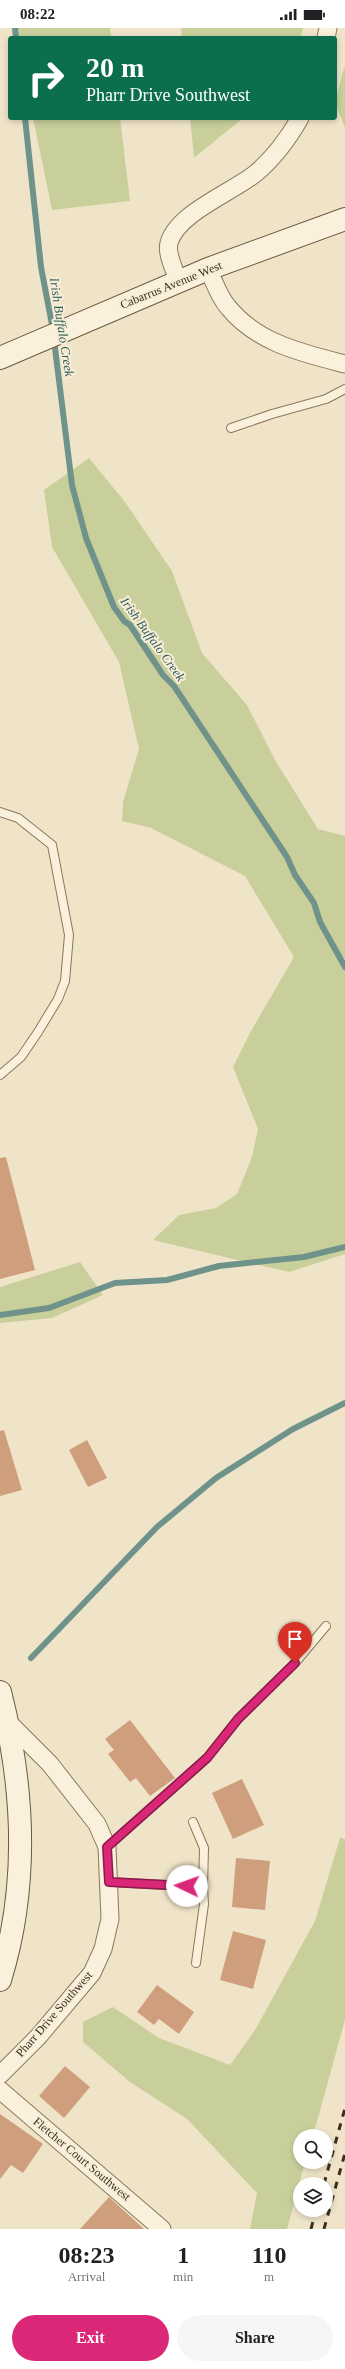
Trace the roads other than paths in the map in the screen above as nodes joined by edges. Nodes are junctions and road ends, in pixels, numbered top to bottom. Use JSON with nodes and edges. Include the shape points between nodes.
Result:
{"nodes":[{"id":1,"x":299,"y":120,"type":"edge"},
{"id":2,"x":345,"y":220,"type":"edge"},
{"id":3,"x":208,"y":269,"type":"junction"},
{"id":4,"x":178,"y":281,"type":"junction"},
{"id":5,"x":0,"y":358,"type":"edge"},
{"id":6,"x":345,"y":364,"type":"edge"},
{"id":7,"x":345,"y":389,"type":"edge"},
{"id":8,"x":231,"y":428,"type":"dead end"},
{"id":9,"x":0,"y":812,"type":"edge"},
{"id":10,"x":0,"y":1075,"type":"edge"},
{"id":11,"x":326,"y":1626,"type":"dead end"},
{"id":12,"x":0,"y":1692,"type":"edge"},
{"id":13,"x":8,"y":1722,"type":"junction"},
{"id":14,"x":193,"y":1822,"type":"dead end"},
{"id":15,"x":107,"y":1847,"type":"junction"},
{"id":16,"x":109,"y":1882,"type":"junction"},
{"id":17,"x":203,"y":1887,"type":"junction"},
{"id":18,"x":196,"y":1963,"type":"dead end"},
{"id":19,"x":0,"y":1980,"type":"edge"},
{"id":20,"x":0,"y":2075,"type":"edge"},
{"id":21,"x":0,"y":2090,"type":"edge"},
{"id":22,"x":162,"y":2229,"type":"edge"}],
"edges":[{"from":1,"to":4,"type":"street","via":[[269,162],[242,184],[179,226],[168,248]]},
{"from":2,"to":3,"type":"main road","name":"Cabarrus Avenue West"},
{"from":3,"to":4,"type":"main road","name":"Cabarrus Avenue West"},
{"from":3,"to":6,"type":"street","via":[[227,306],[255,332],[278,344]]},
{"from":4,"to":5,"type":"main road","name":"Cabarrus Avenue West"},
{"from":7,"to":8,"type":"lane","via":[[326,399]]},
{"from":9,"to":10,"type":"lane","via":[[18,818],[52,844],[69,935],[65,981],[58,999],[21,1057]]},
{"from":11,"to":15,"type":"lane","via":[[295,1663],[238,1719],[207,1758]]},
{"from":12,"to":13,"type":"main road"},
{"from":13,"to":15,"type":"street","name":"Pharr Drive Southwest","via":[[50,1764],[97,1824]]},
{"from":13,"to":19,"type":"main road","via":[[21,1817],[20,1864],[15,1913]]},
{"from":14,"to":17,"type":"lane","via":[[204,1848]]},
{"from":15,"to":16,"type":"street","name":"Pharr Drive Southwest"},
{"from":16,"to":17,"type":"lane"},
{"from":16,"to":20,"type":"street","name":"Pharr Drive Southwest","via":[[110,1919],[103,1949],[92,1973],[38,2037]]},
{"from":17,"to":18,"type":"lane","via":[[204,1904]]},
{"from":21,"to":22,"type":"street","name":"Fletcher Court Southwest"}]}
